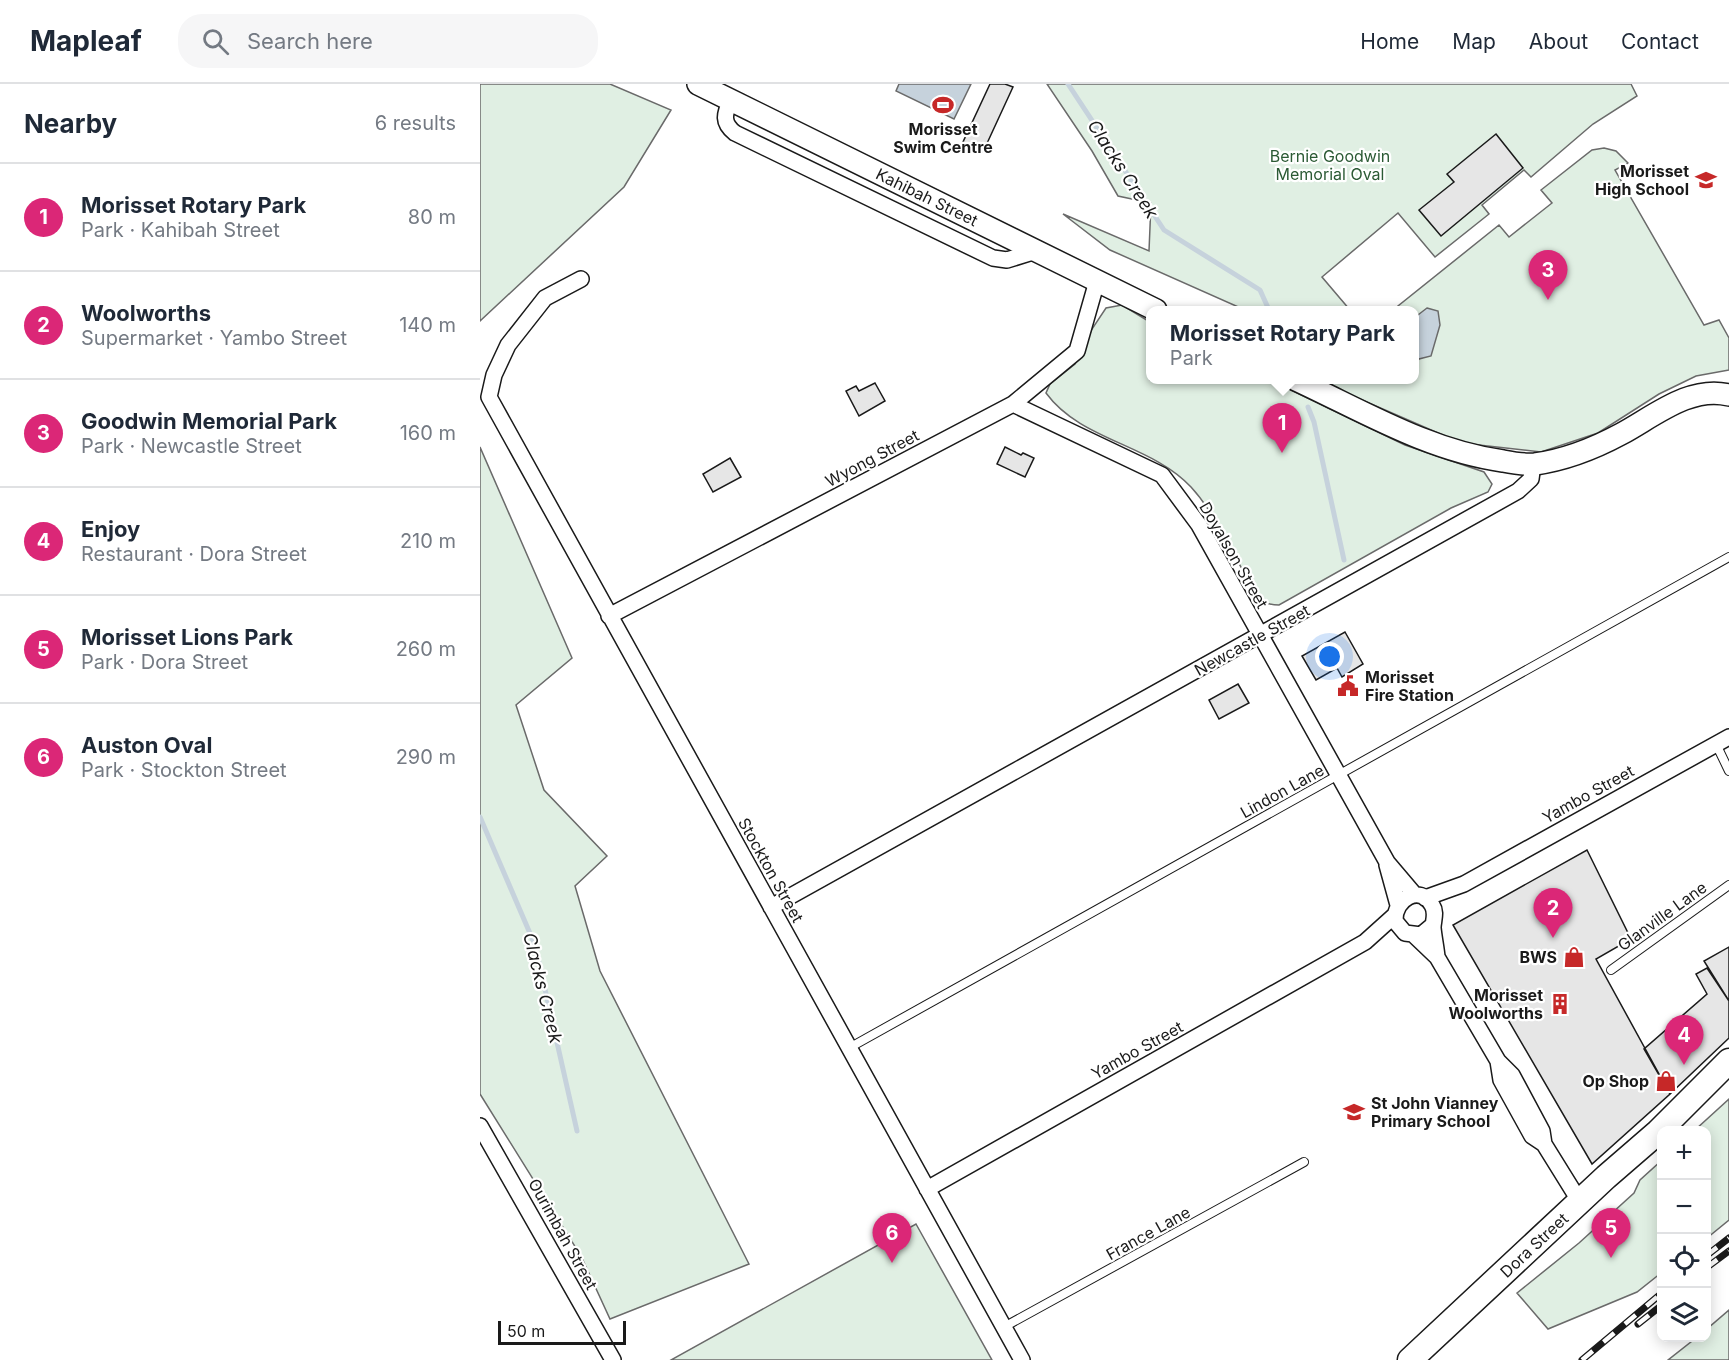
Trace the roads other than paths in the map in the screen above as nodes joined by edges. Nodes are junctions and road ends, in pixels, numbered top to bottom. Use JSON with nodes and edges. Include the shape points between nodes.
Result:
{"nodes":[{"id":1,"x":698,"y":84,"type":"edge"},
{"id":2,"x":581,"y":279,"type":"dead end"},
{"id":3,"x":1097,"y":281,"type":"junction"},
{"id":4,"x":1148,"y":306,"type":"edge"},
{"id":5,"x":1305,"y":384,"type":"edge"},
{"id":6,"x":1729,"y":395,"type":"edge"},
{"id":7,"x":1013,"y":404,"type":"junction"},
{"id":8,"x":1533,"y":464,"type":"junction"},
{"id":9,"x":1729,"y":557,"type":"edge"},
{"id":10,"x":609,"y":616,"type":"junction"},
{"id":11,"x":1260,"y":635,"type":"junction"},
{"id":12,"x":1722,"y":741,"type":"edge"},
{"id":13,"x":1729,"y":771,"type":"edge"},
{"id":14,"x":1338,"y":775,"type":"junction"},
{"id":15,"x":1387,"y":862,"type":"junction"},
{"id":16,"x":1464,"y":884,"type":"junction"},
{"id":17,"x":1729,"y":885,"type":"edge"},
{"id":18,"x":1420,"y":897,"type":"junction"},
{"id":19,"x":771,"y":907,"type":"junction"},
{"id":20,"x":1396,"y":910,"type":"junction"},
{"id":21,"x":1434,"y":920,"type":"junction"},
{"id":22,"x":1410,"y":934,"type":"junction"},
{"id":23,"x":1365,"y":942,"type":"junction"},
{"id":24,"x":1437,"y":957,"type":"junction"},
{"id":25,"x":1611,"y":970,"type":"dead end"},
{"id":26,"x":849,"y":1048,"type":"junction"},
{"id":27,"x":1729,"y":1061,"type":"edge"},
{"id":28,"x":1729,"y":1077,"type":"edge"},
{"id":29,"x":480,"y":1126,"type":"edge"},
{"id":30,"x":1664,"y":1126,"type":"edge"},
{"id":31,"x":1666,"y":1126,"type":"edge"},
{"id":32,"x":1657,"y":1133,"type":"edge"},
{"id":33,"x":1304,"y":1162,"type":"dead end"},
{"id":34,"x":927,"y":1189,"type":"junction"},
{"id":35,"x":1580,"y":1202,"type":"junction"},
{"id":36,"x":1004,"y":1327,"type":"junction"},
{"id":37,"x":613,"y":1360,"type":"edge"},
{"id":38,"x":1022,"y":1360,"type":"edge"},
{"id":39,"x":1410,"y":1360,"type":"edge"}],
"edges":[{"from":1,"to":3,"type":"street","name":"Kahibah Street"},
{"from":2,"to":10,"type":"street","name":"Stockton Street","via":[[545,298],[508,345],[489,397]]},
{"from":3,"to":4,"type":"street","name":"Kahibah Street"},
{"from":3,"to":7,"type":"street","name":"Wyong Street","via":[[1077,351]]},
{"from":5,"to":8,"type":"street","via":[[1447,449],[1485,459]]},
{"from":6,"to":8,"type":"street","via":[[1693,395],[1602,443]]},
{"from":7,"to":10,"type":"street","name":"Wyong Street"},
{"from":7,"to":11,"type":"street","name":"Doyalson Street","via":[[1162,475],[1199,525]]},
{"from":8,"to":11,"type":"street","name":"Newcastle Street","via":[[1532,479],[1518,491]]},
{"from":9,"to":14,"type":"lane","name":"Lindon Lane"},
{"from":10,"to":19,"type":"street","name":"Stockton Street"},
{"from":11,"to":14,"type":"street","name":"Doyalson Street"},
{"from":11,"to":19,"type":"street","name":"Newcastle Street"},
{"from":12,"to":13,"type":"lane"},
{"from":12,"to":16,"type":"street","name":"Yambo Street"},
{"from":14,"to":15,"type":"street","name":"Doyalson Street"},
{"from":14,"to":26,"type":"lane","name":"Lindon Lane"},
{"from":15,"to":18,"type":"street","name":"Doyalson Street"},
{"from":15,"to":20,"type":"street","name":"Doyalson Street"},
{"from":16,"to":18,"type":"street","name":"Yambo Street"},
{"from":16,"to":21,"type":"street","name":"Yambo Street"},
{"from":17,"to":25,"type":"lane","name":"Glanville Lane"},
{"from":18,"to":20,"type":"street","via":[[1406,898]]},
{"from":18,"to":21,"type":"street","name":"Doyalson Street","via":[[1433,906]]},
{"from":19,"to":26,"type":"street","name":"Stockton Street"},
{"from":20,"to":22,"type":"street","name":"Doyalson Street","via":[[1398,926]]},
{"from":20,"to":23,"type":"street","name":"Yambo Street"},
{"from":21,"to":22,"type":"street","via":[[1426,933]]},
{"from":21,"to":24,"type":"street","name":"Doyalson Street"},
{"from":22,"to":23,"type":"street","name":"Yambo Street"},
{"from":22,"to":24,"type":"street","name":"Doyalson Street"},
{"from":23,"to":34,"type":"street","name":"Yambo Street"},
{"from":24,"to":35,"type":"street","name":"Doyalson Street","via":[[1498,1061],[1501,1080],[1532,1136],[1544,1144]]},
{"from":26,"to":34,"type":"street","name":"Stockton Street"},
{"from":27,"to":30,"type":"main road","name":"Dora Street"},
{"from":28,"to":31,"type":"main road","name":"Dora Street"},
{"from":29,"to":37,"type":"street","name":"Ourimbah Street"},
{"from":32,"to":35,"type":"main road","name":"Dora Street"},
{"from":33,"to":36,"type":"lane","name":"France Lane"},
{"from":34,"to":36,"type":"street","name":"Stockton Street"},
{"from":35,"to":39,"type":"main road","name":"Dora Street"},
{"from":36,"to":38,"type":"street","name":"Stockton Street"}]}
